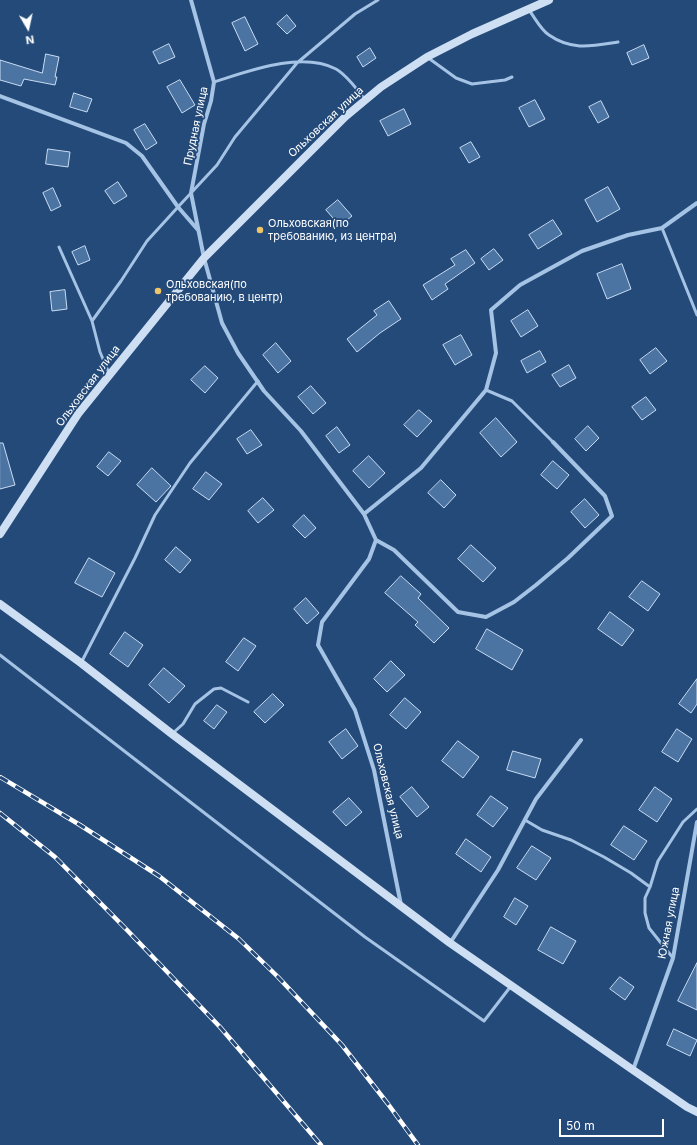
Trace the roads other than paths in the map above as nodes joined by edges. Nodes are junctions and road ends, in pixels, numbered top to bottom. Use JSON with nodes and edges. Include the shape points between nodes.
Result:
{"nodes":[{"id":1,"x":191,"y":0,"type":"edge"},
{"id":2,"x":378,"y":0,"type":"edge"},
{"id":3,"x":549,"y":0,"type":"edge"},
{"id":4,"x":528,"y":9,"type":"junction"},
{"id":5,"x":618,"y":42,"type":"dead end"},
{"id":6,"x":427,"y":57,"type":"junction"},
{"id":7,"x":297,"y":63,"type":"junction"},
{"id":8,"x":512,"y":77,"type":"dead end"},
{"id":9,"x":214,"y":82,"type":"junction"},
{"id":10,"x":0,"y":96,"type":"edge"},
{"id":11,"x":365,"y":100,"type":"junction"},
{"id":12,"x":191,"y":193,"type":"junction"},
{"id":13,"x":697,"y":203,"type":"edge"},
{"id":14,"x":179,"y":206,"type":"junction"},
{"id":15,"x":662,"y":228,"type":"junction"},
{"id":16,"x":198,"y":231,"type":"junction"},
{"id":17,"x":59,"y":247,"type":"dead end"},
{"id":18,"x":204,"y":258,"type":"junction"},
{"id":19,"x":697,"y":315,"type":"edge"},
{"id":20,"x":92,"y":321,"type":"junction"},
{"id":21,"x":110,"y":375,"type":"junction"},
{"id":22,"x":258,"y":381,"type":"junction"},
{"id":23,"x":486,"y":390,"type":"junction"},
{"id":24,"x":553,"y":442,"type":"joint"},
{"id":25,"x":364,"y":514,"type":"junction"},
{"id":26,"x":0,"y":534,"type":"edge"},
{"id":27,"x":376,"y":540,"type":"junction"},
{"id":28,"x":0,"y":604,"type":"edge"},
{"id":29,"x":0,"y":655,"type":"edge"},
{"id":30,"x":81,"y":663,"type":"junction"},
{"id":31,"x":248,"y":702,"type":"dead end"},
{"id":32,"x":172,"y":734,"type":"junction"},
{"id":33,"x":581,"y":740,"type":"dead end"},
{"id":34,"x":697,"y":810,"type":"edge"},
{"id":35,"x":526,"y":820,"type":"junction"},
{"id":36,"x":697,"y":822,"type":"edge"},
{"id":37,"x":650,"y":888,"type":"junction"},
{"id":38,"x":402,"y":908,"type":"junction"},
{"id":39,"x":450,"y":943,"type":"junction"},
{"id":40,"x":673,"y":958,"type":"junction"},
{"id":41,"x":511,"y":986,"type":"junction"},
{"id":42,"x":633,"y":1070,"type":"junction"},
{"id":43,"x":697,"y":1112,"type":"edge"}],
"edges":[{"from":1,"to":9,"type":"street","name":"Прудная улица"},
{"from":2,"to":7,"type":"lane","via":[[355,14]]},
{"from":3,"to":4,"type":"street","name":"Ольховская улица"},
{"from":4,"to":5,"type":"lane","via":[[548,34],[570,45],[585,47]]},
{"from":4,"to":6,"type":"street","name":"Ольховская улица"},
{"from":6,"to":8,"type":"lane","via":[[456,78],[472,84]]},
{"from":6,"to":11,"type":"street","name":"Ольховская улица"},
{"from":7,"to":9,"type":"lane","via":[[257,69]]},
{"from":7,"to":11,"type":"lane","via":[[323,64],[338,70]]},
{"from":7,"to":12,"type":"lane"},
{"from":9,"to":12,"type":"street","name":"Прудная улица"},
{"from":10,"to":14,"type":"street","via":[[126,143],[142,156]]},
{"from":11,"to":18,"type":"street","name":"Ольховская улица"},
{"from":12,"to":14,"type":"lane"},
{"from":12,"to":16,"type":"street","name":"Прудная улица"},
{"from":13,"to":15,"type":"street"},
{"from":14,"to":16,"type":"street"},
{"from":14,"to":20,"type":"lane","via":[[147,241]]},
{"from":15,"to":19,"type":"lane"},
{"from":15,"to":23,"type":"street","via":[[582,250],[520,285],[491,310],[496,353]]},
{"from":16,"to":18,"type":"street","name":"Прудная улица"},
{"from":17,"to":20,"type":"lane"},
{"from":18,"to":21,"type":"street","name":"Ольховская улица"},
{"from":18,"to":22,"type":"street","via":[[222,323],[238,353]]},
{"from":20,"to":21,"type":"lane","via":[[100,352]]},
{"from":21,"to":26,"type":"street","name":"Ольховская улица","via":[[78,414]]},
{"from":22,"to":25,"type":"street","via":[[301,431]]},
{"from":22,"to":30,"type":"lane","via":[[190,463],[156,515]]},
{"from":23,"to":24,"type":"lane","via":[[512,401]]},
{"from":23,"to":25,"type":"street","via":[[421,468]]},
{"from":24,"to":27,"type":"street","via":[[605,496],[612,516],[568,558],[514,602],[486,617],[458,612],[394,550]]},
{"from":25,"to":27,"type":"street"},
{"from":27,"to":38,"type":"street","name":"Ольховская улица","via":[[369,559],[322,622],[318,645],[355,710],[374,770]]},
{"from":28,"to":30,"type":"street"},
{"from":29,"to":41,"type":"lane","via":[[365,938],[484,1021]]},
{"from":30,"to":32,"type":"street"},
{"from":31,"to":32,"type":"lane","via":[[221,688],[214,690],[195,704],[183,724]]},
{"from":32,"to":38,"type":"street"},
{"from":33,"to":35,"type":"street","via":[[536,800]]},
{"from":34,"to":37,"type":"lane","via":[[683,822],[658,861]]},
{"from":35,"to":37,"type":"lane","via":[[542,830],[570,840],[604,857]]},
{"from":35,"to":39,"type":"street","via":[[498,870]]},
{"from":36,"to":40,"type":"street","name":"Южная улица"},
{"from":37,"to":40,"type":"lane","via":[[645,898],[649,928]]},
{"from":38,"to":39,"type":"street"},
{"from":39,"to":41,"type":"street"},
{"from":40,"to":42,"type":"street","name":"Южная улица"},
{"from":41,"to":42,"type":"street"},
{"from":42,"to":43,"type":"street"}]}
